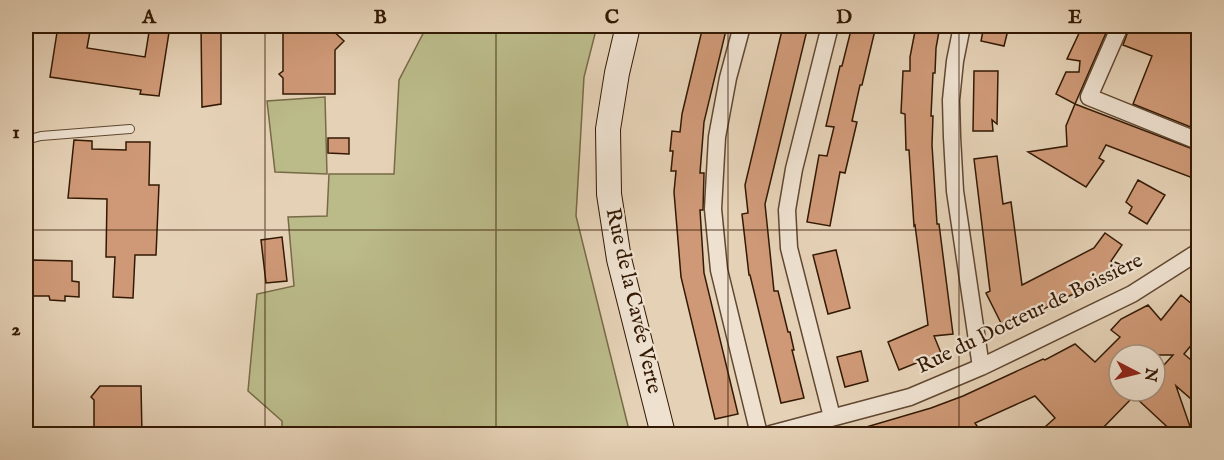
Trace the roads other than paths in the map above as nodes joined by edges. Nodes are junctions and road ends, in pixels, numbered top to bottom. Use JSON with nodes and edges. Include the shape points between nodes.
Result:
{"nodes":[{"id":1,"x":628,"y":26,"type":"edge"},
{"id":2,"x":742,"y":26,"type":"edge"},
{"id":3,"x":830,"y":26,"type":"edge"},
{"id":4,"x":962,"y":26,"type":"edge"},
{"id":5,"x":1120,"y":26,"type":"edge"},
{"id":6,"x":130,"y":129,"type":"dead end"},
{"id":7,"x":26,"y":140,"type":"edge"},
{"id":8,"x":1198,"y":141,"type":"edge"},
{"id":9,"x":1198,"y":252,"type":"edge"},
{"id":10,"x":981,"y":368,"type":"junction"},
{"id":11,"x":832,"y":417,"type":"junction"},
{"id":12,"x":663,"y":435,"type":"edge"},
{"id":13,"x":759,"y":435,"type":"edge"},
{"id":14,"x":771,"y":435,"type":"edge"}],
"edges":[{"from":1,"to":12,"type":"street","name":"Rue de la Cavée Verte","via":[[608,129],[609,194],[619,259]]},
{"from":2,"to":13,"type":"street","via":[[717,137],[713,209],[719,270]]},
{"from":3,"to":11,"type":"street","via":[[787,210],[789,249]]},
{"from":4,"to":10,"type":"street","via":[[951,100],[951,137]]},
{"from":5,"to":8,"type":"street","via":[[1089,97]]},
{"from":6,"to":7,"type":"lane"},
{"from":9,"to":10,"type":"street","name":"Rue du Docteur de Boissière","via":[[1132,294]]},
{"from":10,"to":11,"type":"street","name":"Rue du Docteur de Boissière","via":[[910,397]]},
{"from":11,"to":14,"type":"street","name":"Rue du Docteur de Boissière"}]}
